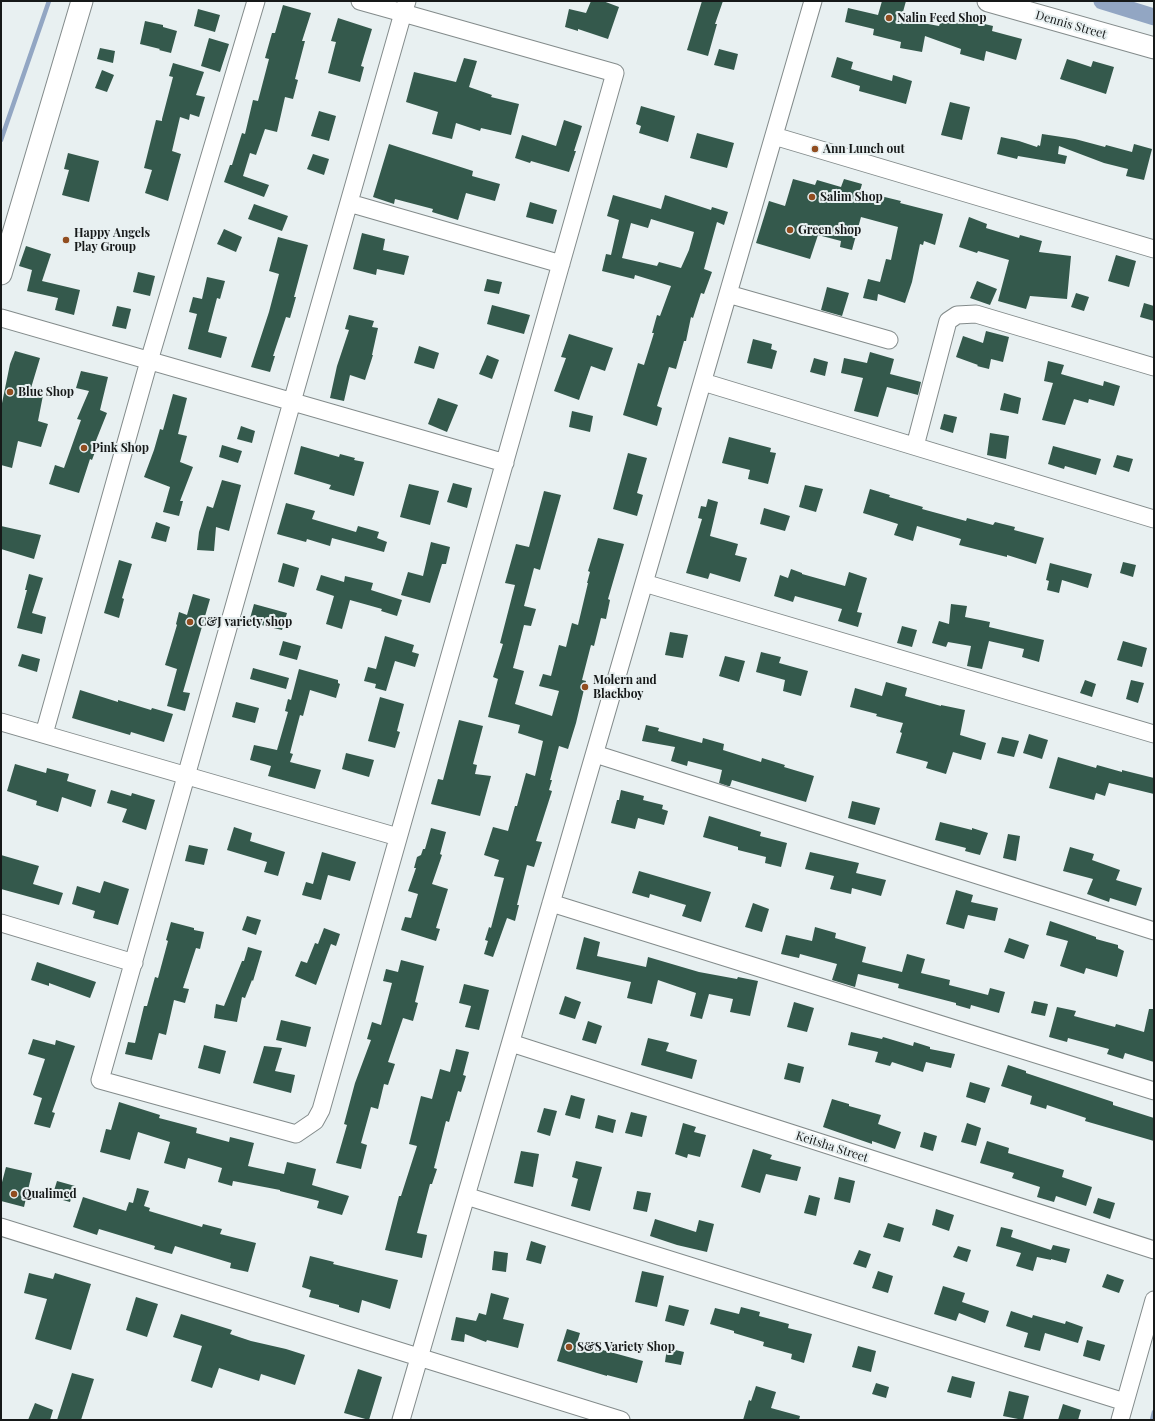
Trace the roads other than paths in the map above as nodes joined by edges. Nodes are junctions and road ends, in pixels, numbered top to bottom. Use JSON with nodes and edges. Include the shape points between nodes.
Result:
{"nodes":[{"id":1,"x":82,"y":1,"type":"edge"},
{"id":2,"x":256,"y":1,"type":"edge"},
{"id":3,"x":360,"y":1,"type":"edge"},
{"id":4,"x":813,"y":1,"type":"edge"},
{"id":5,"x":988,"y":1,"type":"edge"},
{"id":6,"x":405,"y":7,"type":"edge"},
{"id":7,"x":1154,"y":48,"type":"edge"},
{"id":8,"x":774,"y":136,"type":"junction"},
{"id":9,"x":349,"y":203,"type":"junction"},
{"id":10,"x":1154,"y":249,"type":"edge"},
{"id":11,"x":561,"y":264,"type":"junction"},
{"id":12,"x":1,"y":274,"type":"edge"},
{"id":13,"x":728,"y":294,"type":"junction"},
{"id":14,"x":1,"y":318,"type":"edge"},
{"id":15,"x":889,"y":340,"type":"dead end"},
{"id":16,"x":149,"y":361,"type":"junction"},
{"id":17,"x":1154,"y":367,"type":"edge"},
{"id":18,"x":702,"y":382,"type":"junction"},
{"id":19,"x":292,"y":402,"type":"junction"},
{"id":20,"x":914,"y":446,"type":"junction"},
{"id":21,"x":505,"y":463,"type":"junction"},
{"id":22,"x":1154,"y":518,"type":"edge"},
{"id":23,"x":644,"y":583,"type":"junction"},
{"id":24,"x":1,"y":722,"type":"edge"},
{"id":25,"x":44,"y":734,"type":"junction"},
{"id":26,"x":1154,"y":734,"type":"edge"},
{"id":27,"x":594,"y":754,"type":"junction"},
{"id":28,"x":187,"y":776,"type":"junction"},
{"id":29,"x":398,"y":837,"type":"junction"},
{"id":30,"x":551,"y":903,"type":"junction"},
{"id":31,"x":1,"y":923,"type":"edge"},
{"id":32,"x":1154,"y":932,"type":"edge"},
{"id":33,"x":134,"y":962,"type":"junction"},
{"id":34,"x":511,"y":1043,"type":"junction"},
{"id":35,"x":1154,"y":1091,"type":"edge"},
{"id":36,"x":466,"y":1196,"type":"junction"},
{"id":37,"x":1,"y":1227,"type":"edge"},
{"id":38,"x":1154,"y":1250,"type":"edge"},
{"id":39,"x":1154,"y":1300,"type":"edge"},
{"id":40,"x":419,"y":1358,"type":"junction"},
{"id":41,"x":1125,"y":1402,"type":"junction"},
{"id":42,"x":401,"y":1420,"type":"edge"},
{"id":43,"x":621,"y":1420,"type":"edge"},
{"id":44,"x":1120,"y":1420,"type":"edge"}],
"edges":[{"from":1,"to":12,"type":"street"},
{"from":2,"to":16,"type":"street"},
{"from":3,"to":6,"type":"street"},
{"from":4,"to":8,"type":"street"},
{"from":5,"to":7,"type":"street","name":"Dennis Street"},
{"from":6,"to":9,"type":"street"},
{"from":6,"to":11,"type":"street","via":[[615,73]]},
{"from":8,"to":10,"type":"street"},
{"from":8,"to":13,"type":"street"},
{"from":9,"to":11,"type":"street"},
{"from":9,"to":19,"type":"street"},
{"from":11,"to":21,"type":"street"},
{"from":13,"to":15,"type":"street"},
{"from":13,"to":18,"type":"street"},
{"from":14,"to":16,"type":"street"},
{"from":16,"to":19,"type":"street"},
{"from":16,"to":25,"type":"street"},
{"from":17,"to":20,"type":"street","via":[[976,314],[957,315],[948,322]]},
{"from":18,"to":20,"type":"street"},
{"from":18,"to":23,"type":"street"},
{"from":19,"to":21,"type":"street"},
{"from":19,"to":28,"type":"street"},
{"from":20,"to":22,"type":"street"},
{"from":21,"to":29,"type":"street"},
{"from":23,"to":26,"type":"street"},
{"from":23,"to":27,"type":"street"},
{"from":24,"to":25,"type":"street"},
{"from":25,"to":28,"type":"street"},
{"from":27,"to":30,"type":"street"},
{"from":27,"to":32,"type":"street"},
{"from":28,"to":29,"type":"street"},
{"from":28,"to":33,"type":"street"},
{"from":29,"to":33,"type":"street","via":[[321,1110],[315,1121],[296,1134],[100,1080]]},
{"from":30,"to":34,"type":"street"},
{"from":30,"to":35,"type":"street"},
{"from":31,"to":33,"type":"street"},
{"from":34,"to":36,"type":"street"},
{"from":34,"to":38,"type":"street","name":"Keitsha Street"},
{"from":36,"to":40,"type":"street"},
{"from":36,"to":41,"type":"street"},
{"from":37,"to":40,"type":"street"},
{"from":39,"to":41,"type":"street"},
{"from":40,"to":42,"type":"street"},
{"from":40,"to":43,"type":"street"},
{"from":41,"to":44,"type":"street"}]}
